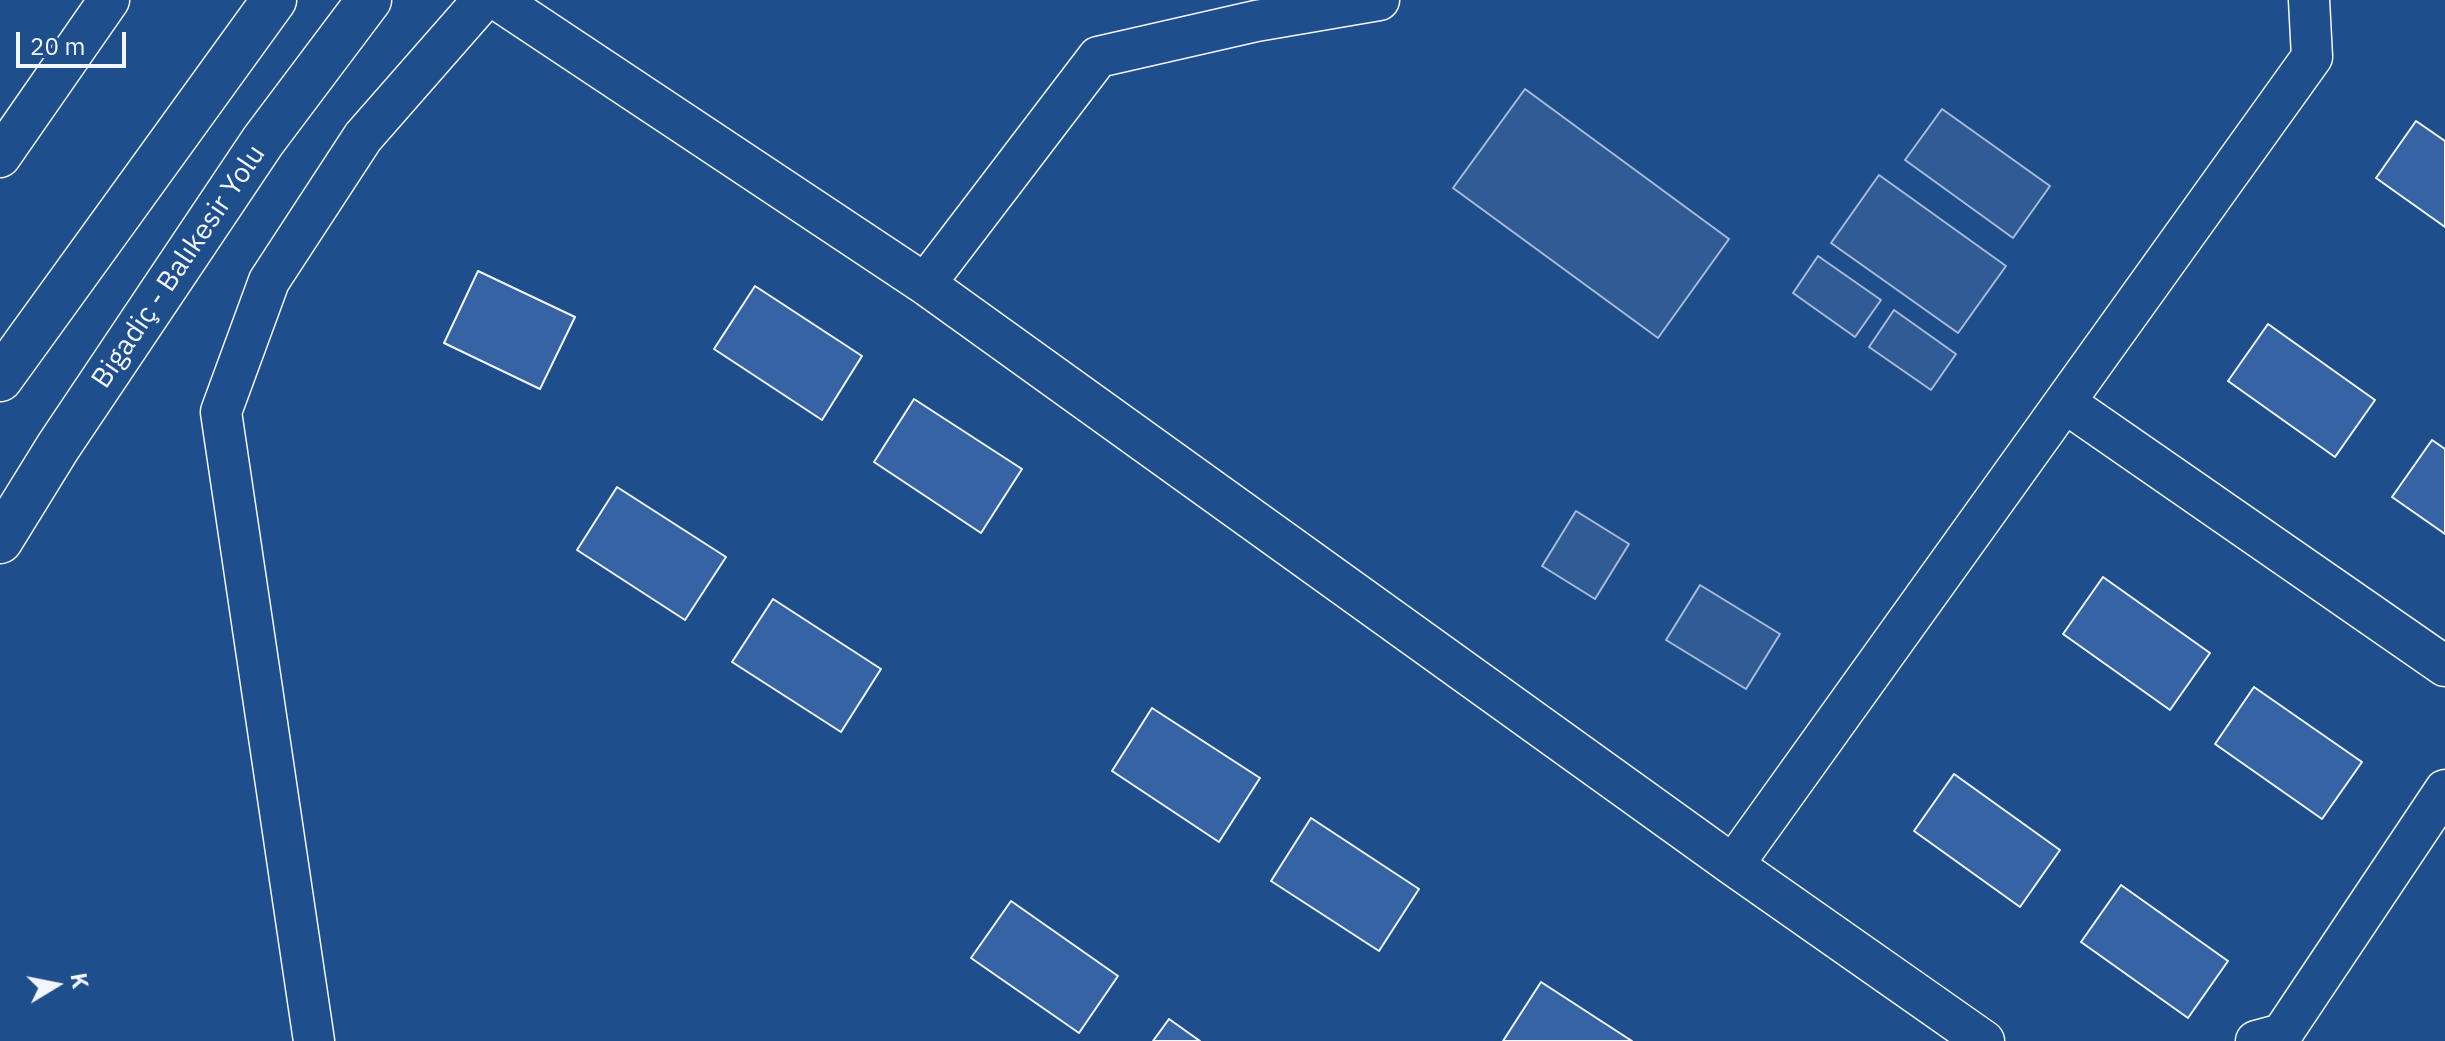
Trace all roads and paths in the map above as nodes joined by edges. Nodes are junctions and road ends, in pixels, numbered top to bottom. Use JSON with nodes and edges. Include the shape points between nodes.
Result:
{"nodes":[{"id":1,"x":109,"y":0,"type":"edge"},
{"id":2,"x":274,"y":0,"type":"edge"},
{"id":3,"x":369,"y":0,"type":"edge"},
{"id":4,"x":483,"y":0,"type":"edge"},
{"id":5,"x":498,"y":0,"type":"edge"},
{"id":6,"x":1379,"y":0,"type":"edge"},
{"id":7,"x":2309,"y":0,"type":"edge"},
{"id":8,"x":1255,"y":10,"type":"edge"},
{"id":9,"x":0,"y":157,"type":"edge"},
{"id":10,"x":925,"y":284,"type":"junction"},
{"id":11,"x":0,"y":379,"type":"edge"},
{"id":12,"x":2067,"y":404,"type":"junction"},
{"id":13,"x":0,"y":541,"type":"edge"},
{"id":14,"x":2445,"y":666,"type":"edge"},
{"id":15,"x":2445,"y":790,"type":"edge"},
{"id":16,"x":1733,"y":865,"type":"junction"},
{"id":17,"x":314,"y":1041,"type":"edge"},
{"id":18,"x":1984,"y":1041,"type":"edge"},
{"id":19,"x":2256,"y":1041,"type":"edge"}],
"edges":[{"from":1,"to":9,"type":"street"},
{"from":2,"to":11,"type":"highway"},
{"from":3,"to":13,"type":"highway","name":"Bigadiç - Balıkesir Yolu","via":[[255,153]]},
{"from":4,"to":17,"type":"street","via":[[363,137],[269,281],[221,412]]},
{"from":5,"to":10,"type":"street"},
{"from":6,"to":8,"type":"street"},
{"from":7,"to":12,"type":"street","via":[[2312,57]]},
{"from":8,"to":10,"type":"street","via":[[1098,57]]},
{"from":10,"to":16,"type":"street"},
{"from":12,"to":14,"type":"street"},
{"from":12,"to":16,"type":"street"},
{"from":15,"to":19,"type":"street","via":[[2282,1034]]},
{"from":16,"to":18,"type":"street"}]}
